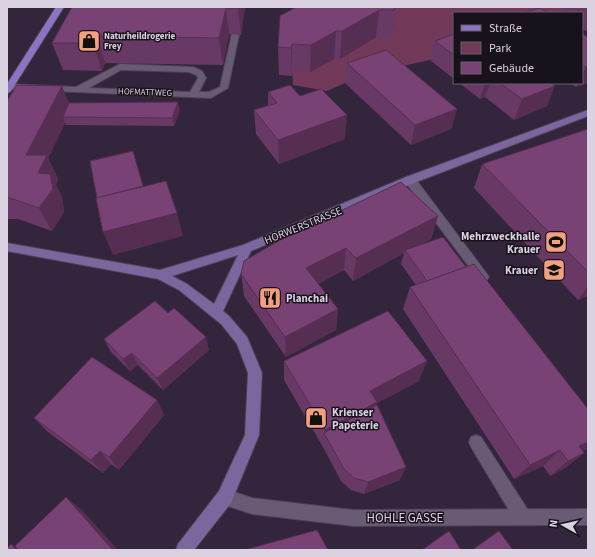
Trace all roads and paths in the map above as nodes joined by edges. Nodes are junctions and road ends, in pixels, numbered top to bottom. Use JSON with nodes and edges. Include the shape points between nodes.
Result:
{"nodes":[{"id":1,"x":60,"y":7,"type":"edge"},
{"id":2,"x":235,"y":35,"type":"edge"},
{"id":3,"x":8,"y":89,"type":"edge"},
{"id":4,"x":75,"y":90,"type":"junction"},
{"id":5,"x":192,"y":94,"type":"junction"},
{"id":6,"x":588,"y":113,"type":"edge"},
{"id":7,"x":410,"y":180,"type":"junction"},
{"id":8,"x":7,"y":247,"type":"edge"},
{"id":9,"x":247,"y":248,"type":"junction"},
{"id":10,"x":160,"y":275,"type":"junction"},
{"id":11,"x":489,"y":284,"type":"edge"},
{"id":12,"x":216,"y":312,"type":"junction"},
{"id":13,"x":476,"y":442,"type":"dead end"},
{"id":14,"x":225,"y":496,"type":"junction"},
{"id":15,"x":522,"y":516,"type":"junction"},
{"id":16,"x":588,"y":517,"type":"edge"},
{"id":17,"x":184,"y":550,"type":"edge"}],
"edges":[{"from":1,"to":3,"type":"main road"},
{"from":2,"to":5,"type":"street","name":"HOFMATTWEG","via":[[224,88],[211,95]]},
{"from":3,"to":4,"type":"street","name":"HOFMATTWEG"},
{"from":4,"to":5,"type":"street","name":"HOFMATTWEG"},
{"from":4,"to":5,"type":"street","via":[[91,85],[120,67],[190,68],[202,78]]},
{"from":6,"to":7,"type":"street","name":"HORWERSTRASSE"},
{"from":7,"to":9,"type":"street","name":"HORWERSTRASSE"},
{"from":7,"to":11,"type":"street"},
{"from":8,"to":10,"type":"street","name":"HORWERSTRASSE"},
{"from":9,"to":10,"type":"street","name":"HORWERSTRASSE"},
{"from":9,"to":12,"type":"street"},
{"from":10,"to":12,"type":"street","via":[[183,287]]},
{"from":12,"to":14,"type":"street","via":[[226,320],[242,341],[255,373],[252,435]]},
{"from":13,"to":15,"type":"street"},
{"from":14,"to":15,"type":"street","name":"HOHLE GASSE","via":[[252,506],[353,518]]},
{"from":14,"to":17,"type":"street"},
{"from":15,"to":16,"type":"street","name":"HOHLE GASSE"}]}
